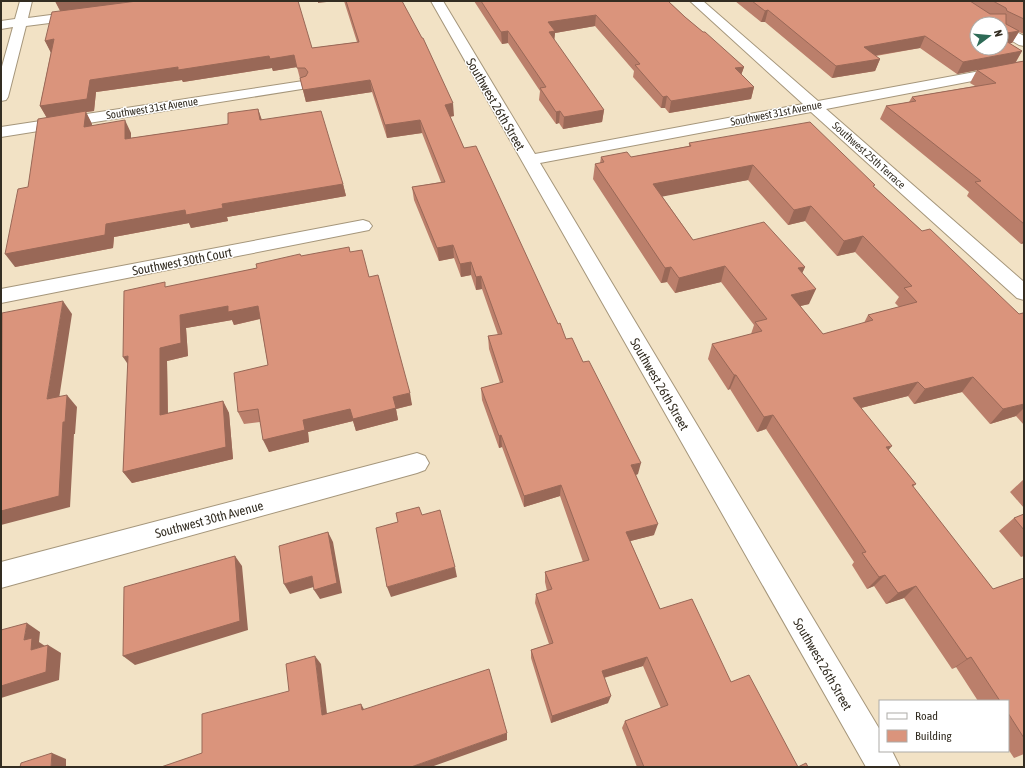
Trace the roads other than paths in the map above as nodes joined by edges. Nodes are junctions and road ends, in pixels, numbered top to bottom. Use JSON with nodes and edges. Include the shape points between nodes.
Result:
{"nodes":[{"id":1,"x":26,"y":1,"type":"edge"},
{"id":2,"x":436,"y":1,"type":"edge"},
{"id":3,"x":696,"y":1,"type":"edge"},
{"id":4,"x":90,"y":14,"type":"edge"},
{"id":5,"x":21,"y":22,"type":"junction"},
{"id":6,"x":1,"y":25,"type":"edge"},
{"id":7,"x":1009,"y":33,"type":"edge"},
{"id":8,"x":1024,"y":42,"type":"edge"},
{"id":9,"x":1024,"y":67,"type":"edge"},
{"id":10,"x":304,"y":85,"type":"edge"},
{"id":11,"x":1,"y":97,"type":"edge"},
{"id":12,"x":814,"y":106,"type":"junction"},
{"id":13,"x":1,"y":132,"type":"edge"},
{"id":14,"x":529,"y":160,"type":"junction"},
{"id":15,"x":363,"y":226,"type":"dead end"},
{"id":16,"x":1024,"y":293,"type":"edge"},
{"id":17,"x":1,"y":296,"type":"edge"},
{"id":18,"x":417,"y":463,"type":"dead end"},
{"id":19,"x":1,"y":575,"type":"edge"},
{"id":20,"x":884,"y":767,"type":"edge"}],
"edges":[{"from":1,"to":5,"type":"street"},
{"from":2,"to":14,"type":"street","name":"Southwest 26th Street"},
{"from":3,"to":12,"type":"street","name":"Southwest 25th Terrace"},
{"from":4,"to":5,"type":"street"},
{"from":5,"to":6,"type":"street"},
{"from":5,"to":11,"type":"street"},
{"from":7,"to":8,"type":"street"},
{"from":9,"to":12,"type":"street","name":"Southwest 31st Avenue"},
{"from":10,"to":13,"type":"street","name":"Southwest 31st Avenue"},
{"from":12,"to":14,"type":"street","name":"Southwest 31st Avenue"},
{"from":12,"to":16,"type":"street","name":"Southwest 25th Terrace"},
{"from":14,"to":20,"type":"street","name":"Southwest 26th Street"},
{"from":15,"to":17,"type":"street","name":"Southwest 30th Court"},
{"from":18,"to":19,"type":"street","name":"Southwest 30th Avenue"}]}
